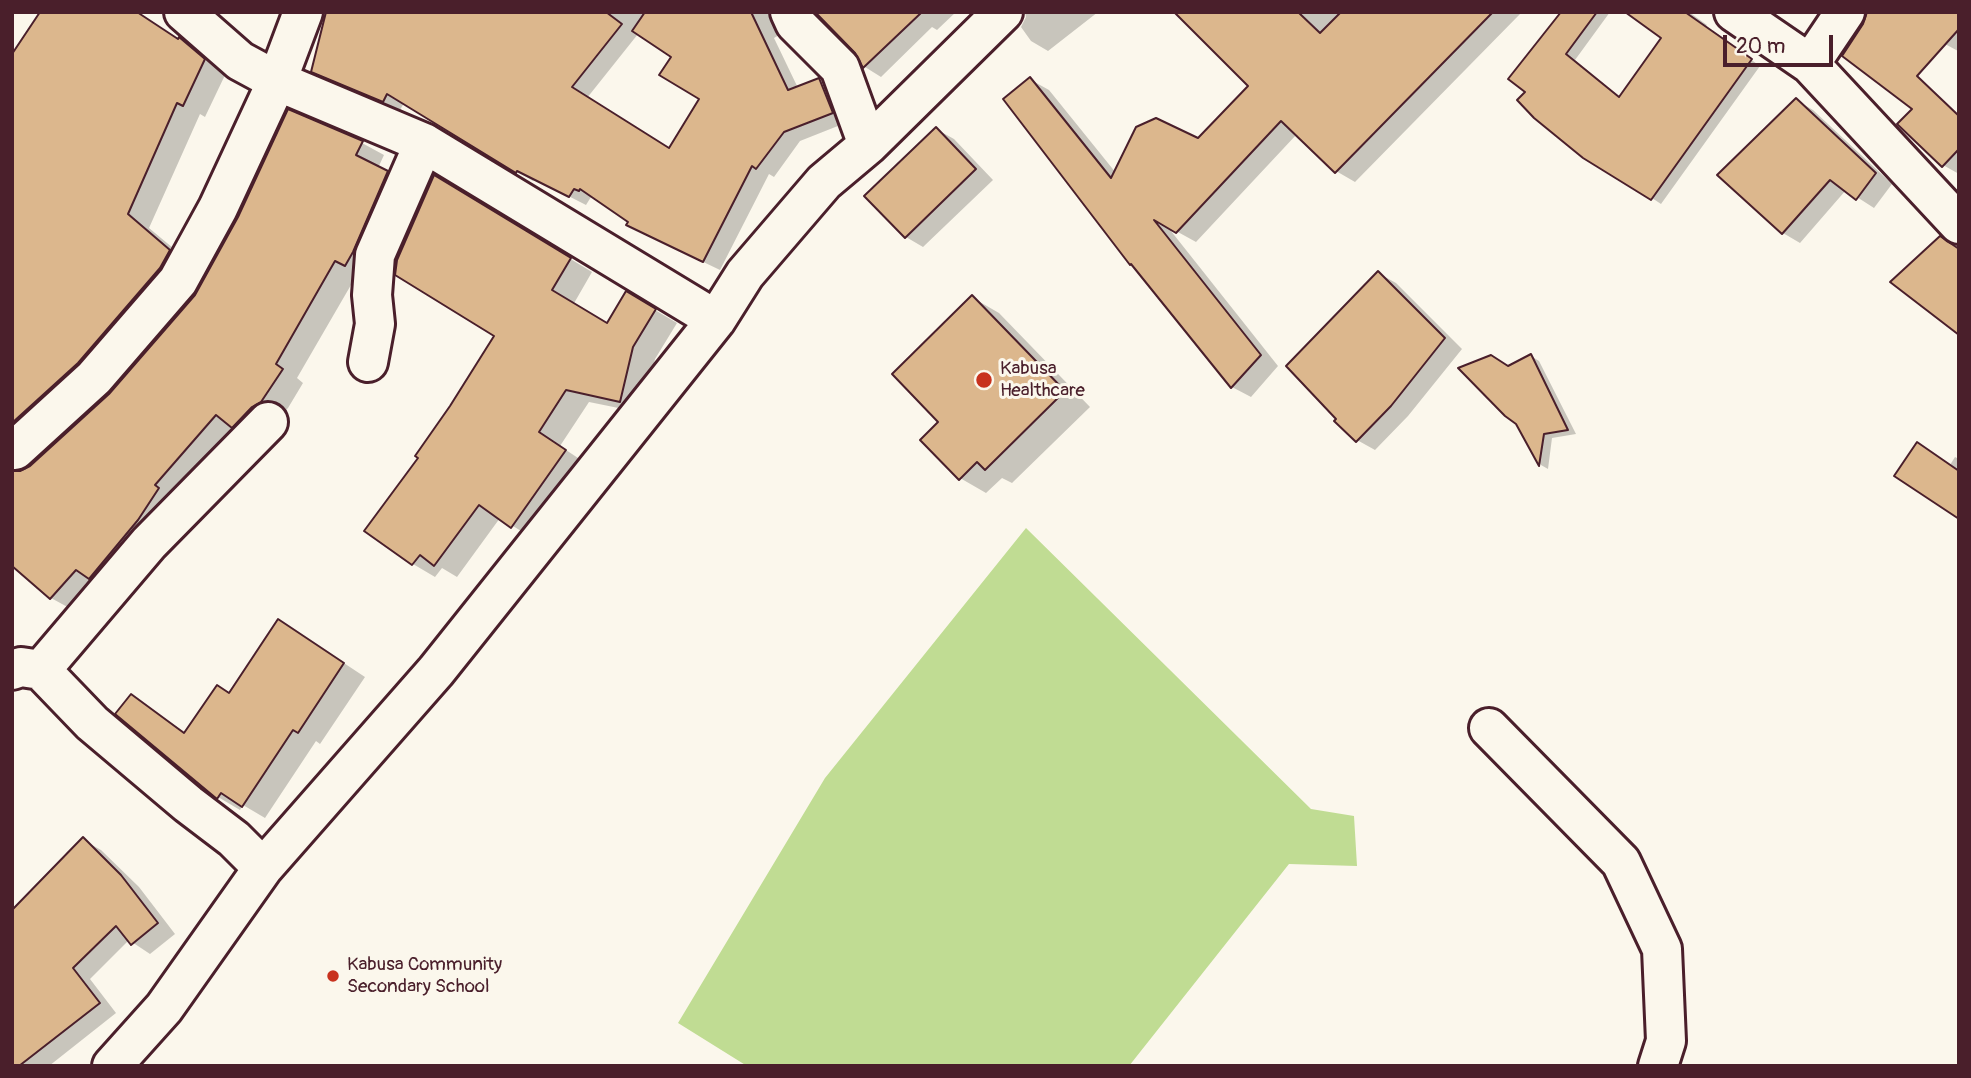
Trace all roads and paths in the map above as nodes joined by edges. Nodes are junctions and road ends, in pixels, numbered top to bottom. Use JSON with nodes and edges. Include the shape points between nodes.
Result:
{"nodes":[{"id":1,"x":184,"y":12,"type":"edge"},
{"id":2,"x":303,"y":12,"type":"edge"},
{"id":3,"x":790,"y":12,"type":"edge"},
{"id":4,"x":1003,"y":12,"type":"edge"},
{"id":5,"x":1734,"y":12,"type":"edge"},
{"id":6,"x":1845,"y":12,"type":"edge"},
{"id":7,"x":1810,"y":64,"type":"junction"},
{"id":8,"x":277,"y":81,"type":"junction"},
{"id":9,"x":424,"y":143,"type":"junction"},
{"id":10,"x":868,"y":145,"type":"junction"},
{"id":11,"x":1959,"y":224,"type":"edge"},
{"id":12,"x":716,"y":320,"type":"junction"},
{"id":13,"x":368,"y":362,"type":"dead end"},
{"id":14,"x":268,"y":422,"type":"dead end"},
{"id":15,"x":15,"y":450,"type":"dead end"},
{"id":16,"x":27,"y":670,"type":"edge"},
{"id":17,"x":1489,"y":728,"type":"dead end"},
{"id":18,"x":263,"y":869,"type":"junction"},
{"id":19,"x":112,"y":1066,"type":"edge"},
{"id":20,"x":1658,"y":1066,"type":"edge"}],
"edges":[{"from":1,"to":8,"type":"street","via":[[240,61]]},
{"from":2,"to":8,"type":"street"},
{"from":3,"to":10,"type":"street","via":[[795,23],[840,68]]},
{"from":4,"to":10,"type":"street"},
{"from":5,"to":7,"type":"street"},
{"from":6,"to":7,"type":"street"},
{"from":7,"to":11,"type":"street"},
{"from":8,"to":9,"type":"street"},
{"from":8,"to":15,"type":"street","via":[[178,282],[94,378]]},
{"from":9,"to":12,"type":"street"},
{"from":9,"to":13,"type":"street","via":[[375,255],[375,324]]},
{"from":10,"to":12,"type":"street","via":[[824,182],[781,230]]},
{"from":12,"to":18,"type":"street","via":[[436,671]]},
{"from":14,"to":16,"type":"street"},
{"from":16,"to":18,"type":"street","via":[[234,839]]},
{"from":17,"to":20,"type":"street","via":[[1621,862],[1662,949],[1666,1041]]},
{"from":18,"to":19,"type":"street","via":[[164,1008]]}]}
